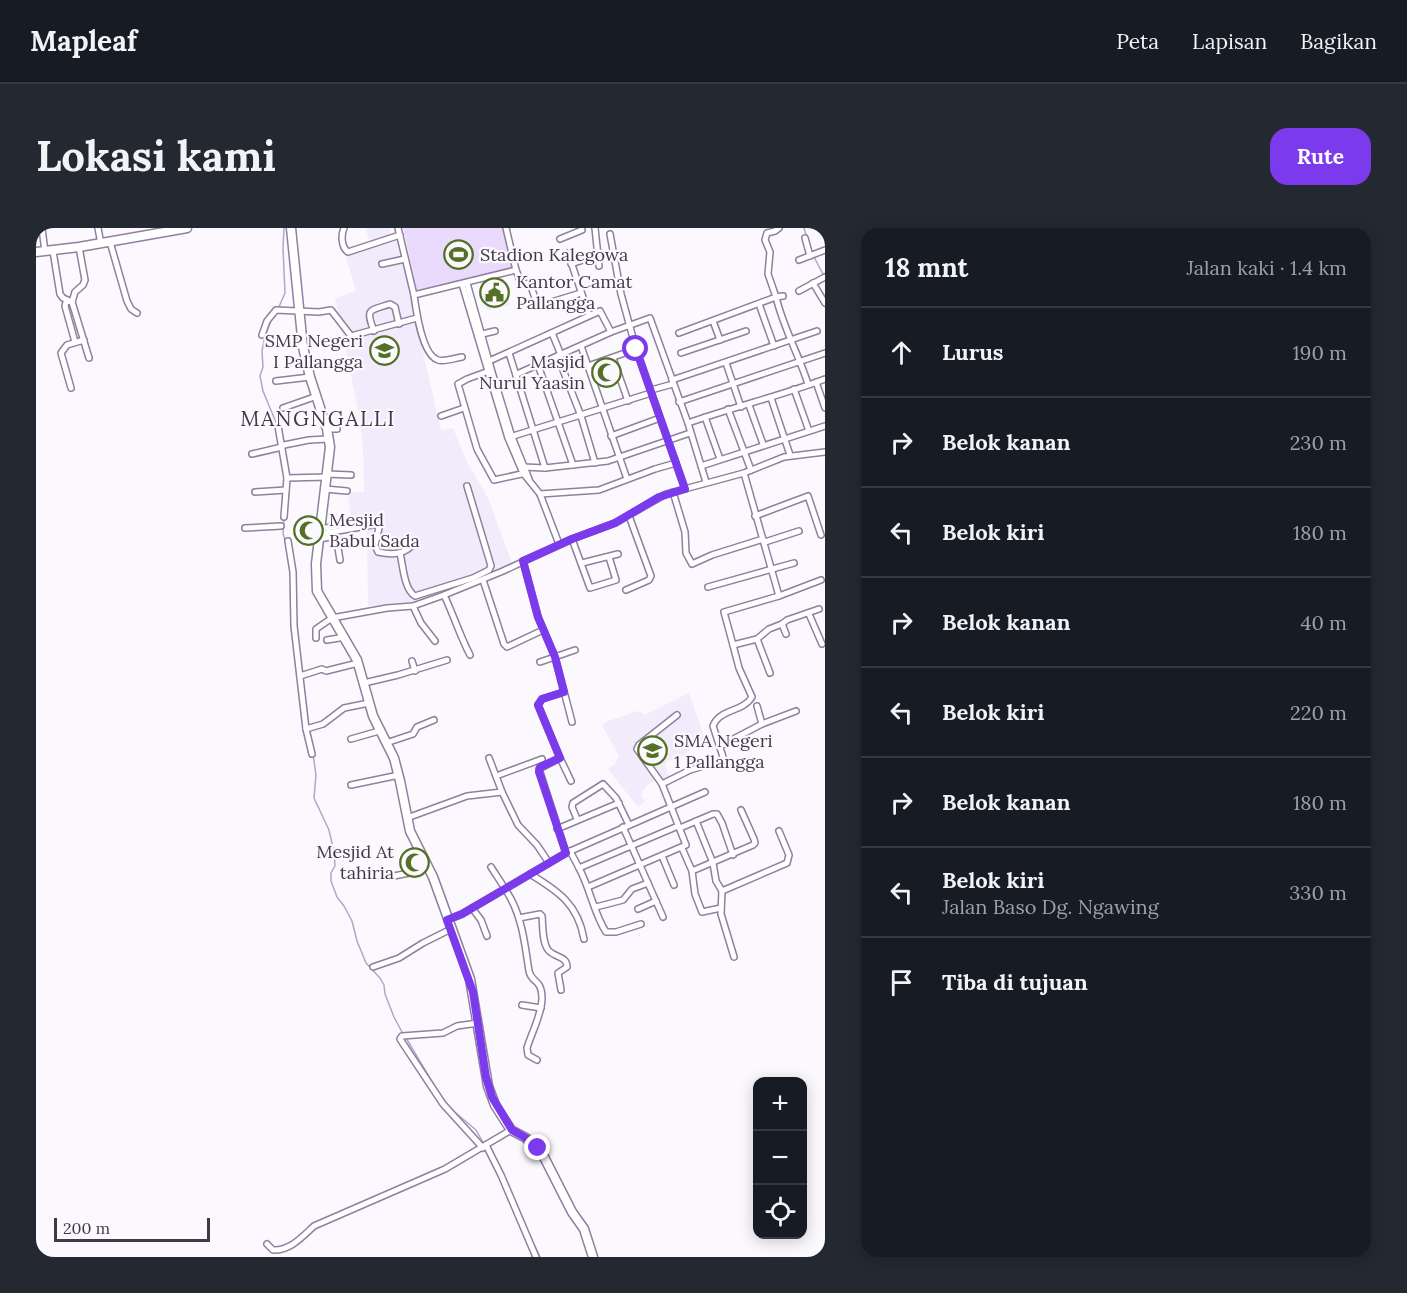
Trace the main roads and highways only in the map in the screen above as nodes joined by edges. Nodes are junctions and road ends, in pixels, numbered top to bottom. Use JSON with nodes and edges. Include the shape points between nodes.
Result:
{"nodes":[{"id":1,"x":187,"y":228,"type":"edge"},
{"id":2,"x":291,"y":228,"type":"edge"},
{"id":3,"x":45,"y":252,"type":"edge"},
{"id":4,"x":593,"y":1257,"type":"edge"}],
"edges":[{"from":1,"to":3,"type":"main road"},
{"from":2,"to":4,"type":"main road","via":[[303,347],[328,439],[317,591],[358,663],[379,732],[394,758],[410,831],[428,865],[470,979],[488,1086],[497,1108],[512,1130],[543,1155],[584,1229]]}]}
